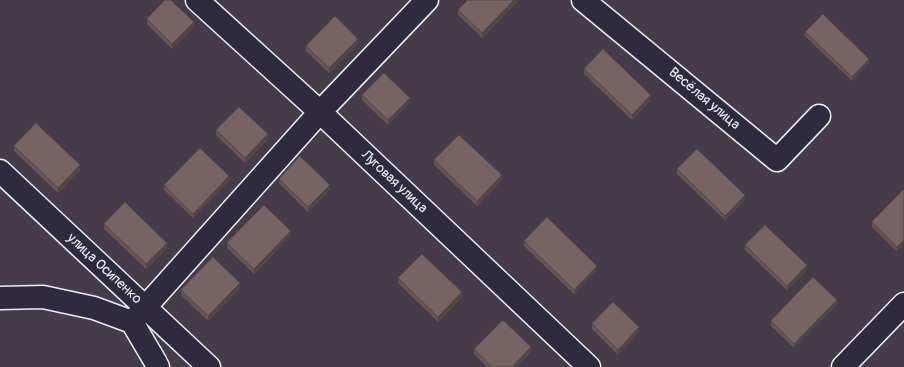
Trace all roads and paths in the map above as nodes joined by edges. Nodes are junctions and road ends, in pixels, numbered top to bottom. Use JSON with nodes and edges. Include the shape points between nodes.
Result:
{"nodes":[{"id":1,"x":197,"y":0,"type":"edge"},
{"id":2,"x":427,"y":0,"type":"edge"},
{"id":3,"x":583,"y":0,"type":"edge"},
{"id":4,"x":320,"y":112,"type":"junction"},
{"id":5,"x":819,"y":116,"type":"dead end"},
{"id":6,"x":0,"y":171,"type":"edge"},
{"id":7,"x":0,"y":298,"type":"edge"},
{"id":8,"x":902,"y":310,"type":"edge"},
{"id":9,"x":138,"y":315,"type":"junction"},
{"id":10,"x":158,"y":367,"type":"edge"},
{"id":11,"x":209,"y":367,"type":"edge"},
{"id":12,"x":589,"y":367,"type":"edge"},
{"id":13,"x":844,"y":367,"type":"edge"}],
"edges":[{"from":1,"to":4,"type":"street","name":"Луговая улица"},
{"from":2,"to":4,"type":"street"},
{"from":3,"to":5,"type":"street","name":"Весёлая улица","via":[[777,160]]},
{"from":4,"to":9,"type":"street"},
{"from":4,"to":12,"type":"street","name":"Луговая улица"},
{"from":6,"to":9,"type":"street","name":"улица Осипенко"},
{"from":7,"to":9,"type":"street","via":[[43,297]]},
{"from":8,"to":13,"type":"street"},
{"from":9,"to":10,"type":"street"},
{"from":9,"to":11,"type":"street","name":"улица Осипенко"}]}
